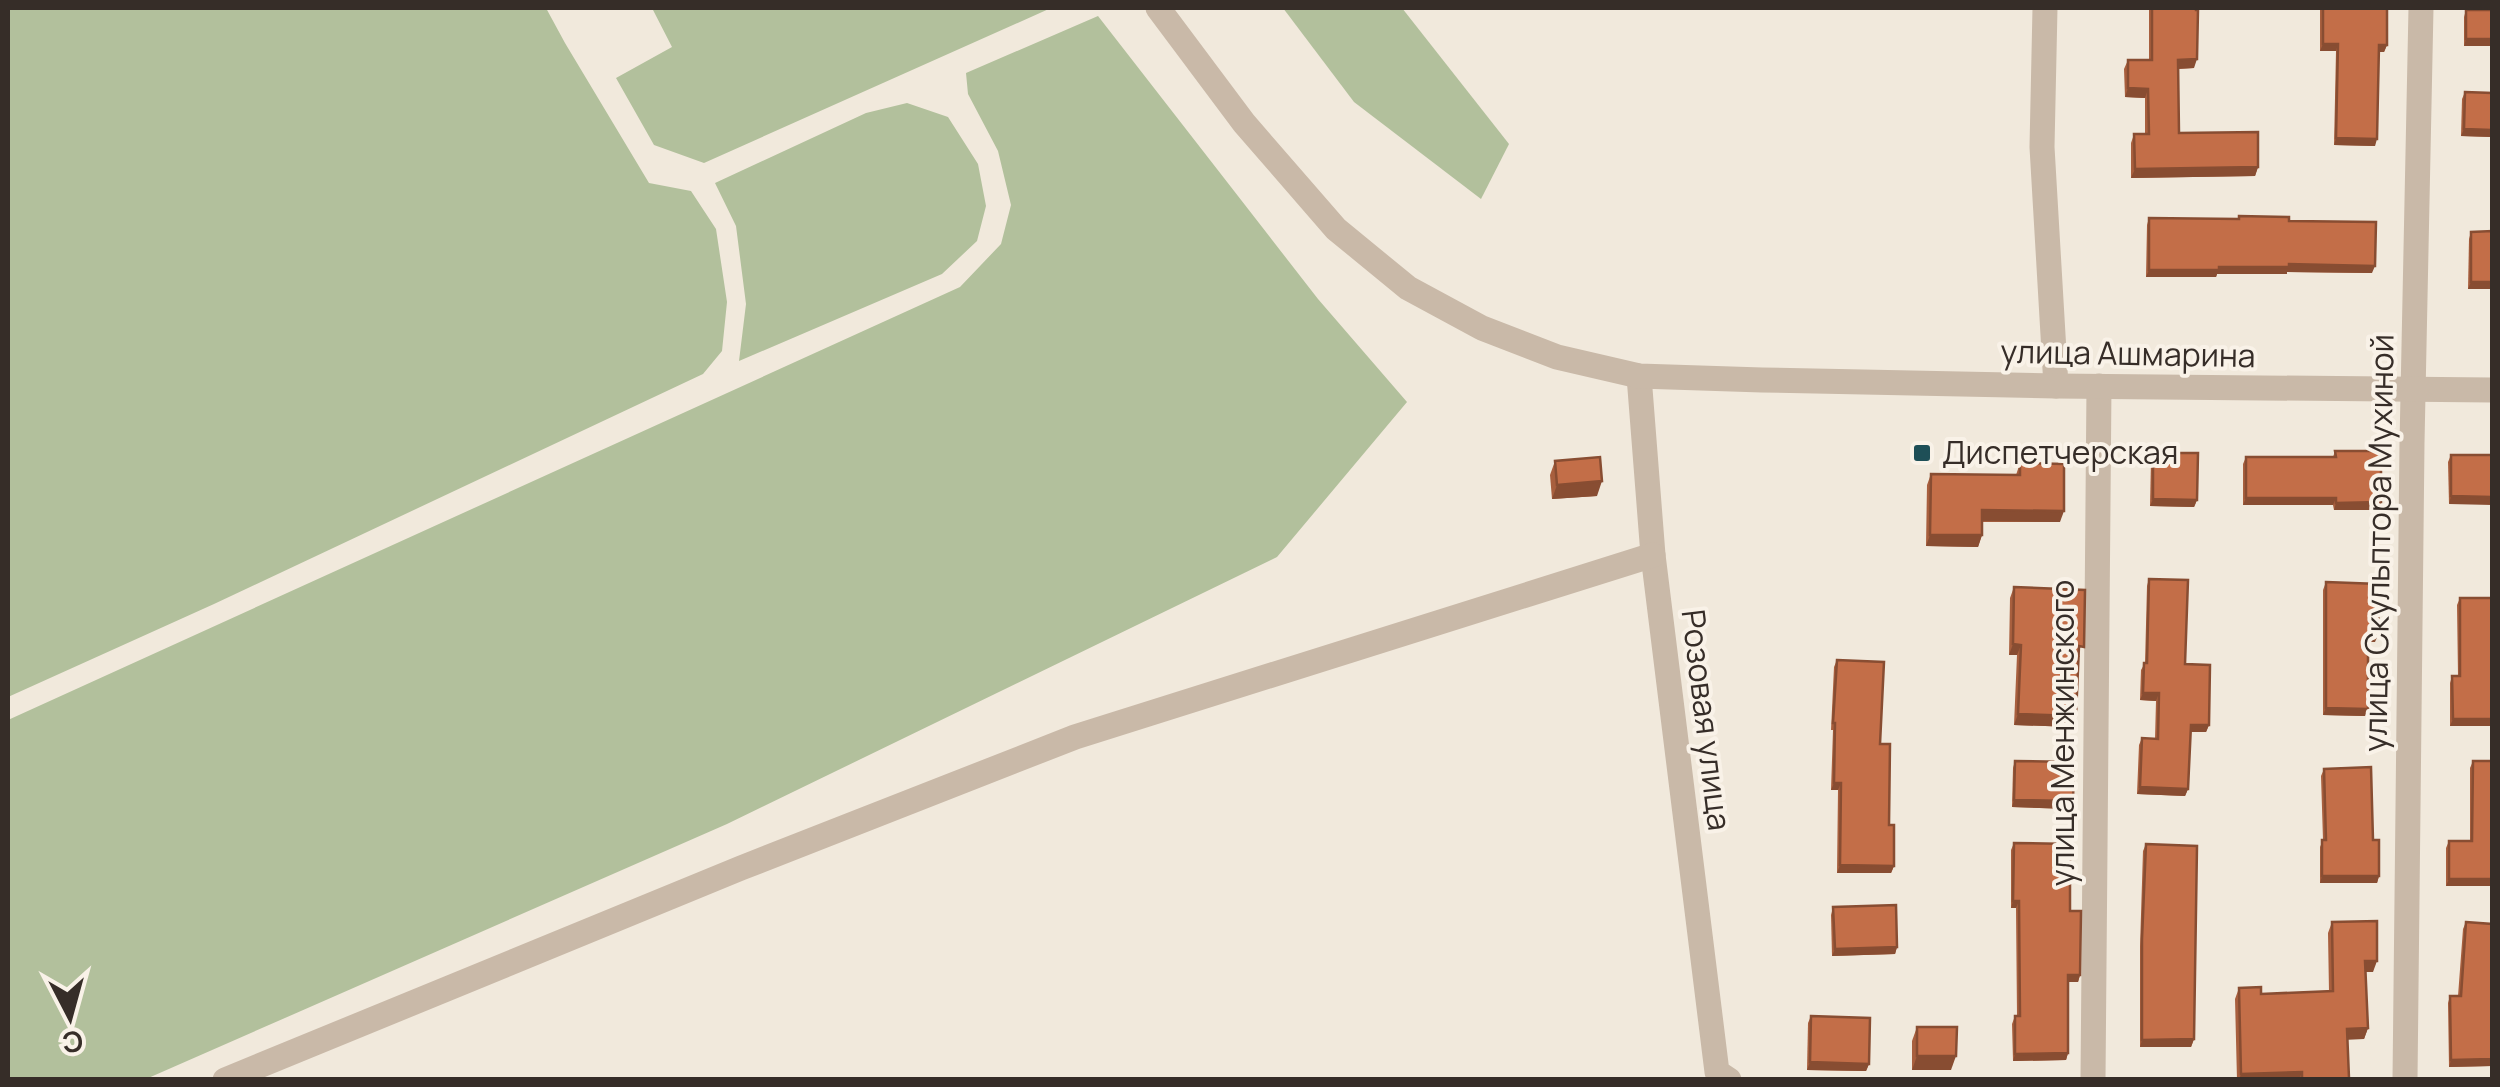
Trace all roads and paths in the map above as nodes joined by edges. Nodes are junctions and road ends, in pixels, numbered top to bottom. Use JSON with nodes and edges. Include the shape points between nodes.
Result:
{"nodes":[{"id":1,"x":1158,"y":8,"type":"edge"},
{"id":2,"x":2045,"y":8,"type":"edge"},
{"id":3,"x":2421,"y":8,"type":"edge"},
{"id":4,"x":1639,"y":376,"type":"junction"},
{"id":5,"x":2056,"y":386,"type":"junction"},
{"id":6,"x":2099,"y":386,"type":"junction"},
{"id":7,"x":2414,"y":389,"type":"junction"},
{"id":8,"x":2492,"y":390,"type":"edge"},
{"id":9,"x":1653,"y":555,"type":"junction"},
{"id":10,"x":1723,"y":1076,"type":"edge"},
{"id":11,"x":225,"y":1080,"type":"edge"},
{"id":12,"x":2093,"y":1080,"type":"edge"},
{"id":13,"x":2405,"y":1080,"type":"edge"}],
"edges":[{"from":1,"to":4,"type":"street","name":"улица Ашмарина","via":[[1336,230],[1408,288],[1558,358]]},
{"from":2,"to":5,"type":"street","via":[[2042,147]]},
{"from":3,"to":7,"type":"street","name":"улица Скульптора Мухиной"},
{"from":4,"to":5,"type":"street","name":"улица Ашмарина"},
{"from":4,"to":9,"type":"street","name":"Розовая улица"},
{"from":5,"to":6,"type":"street","name":"улица Ашмарина"},
{"from":6,"to":7,"type":"street","name":"улица Ашмарина"},
{"from":6,"to":12,"type":"street","name":"улица Менжинского"},
{"from":7,"to":8,"type":"street","name":"улица Ашмарина"},
{"from":7,"to":13,"type":"street","name":"улица Скульптора Мухиной"},
{"from":9,"to":10,"type":"street","name":"Розовая улица"},
{"from":9,"to":11,"type":"street","via":[[1075,737]]}]}
